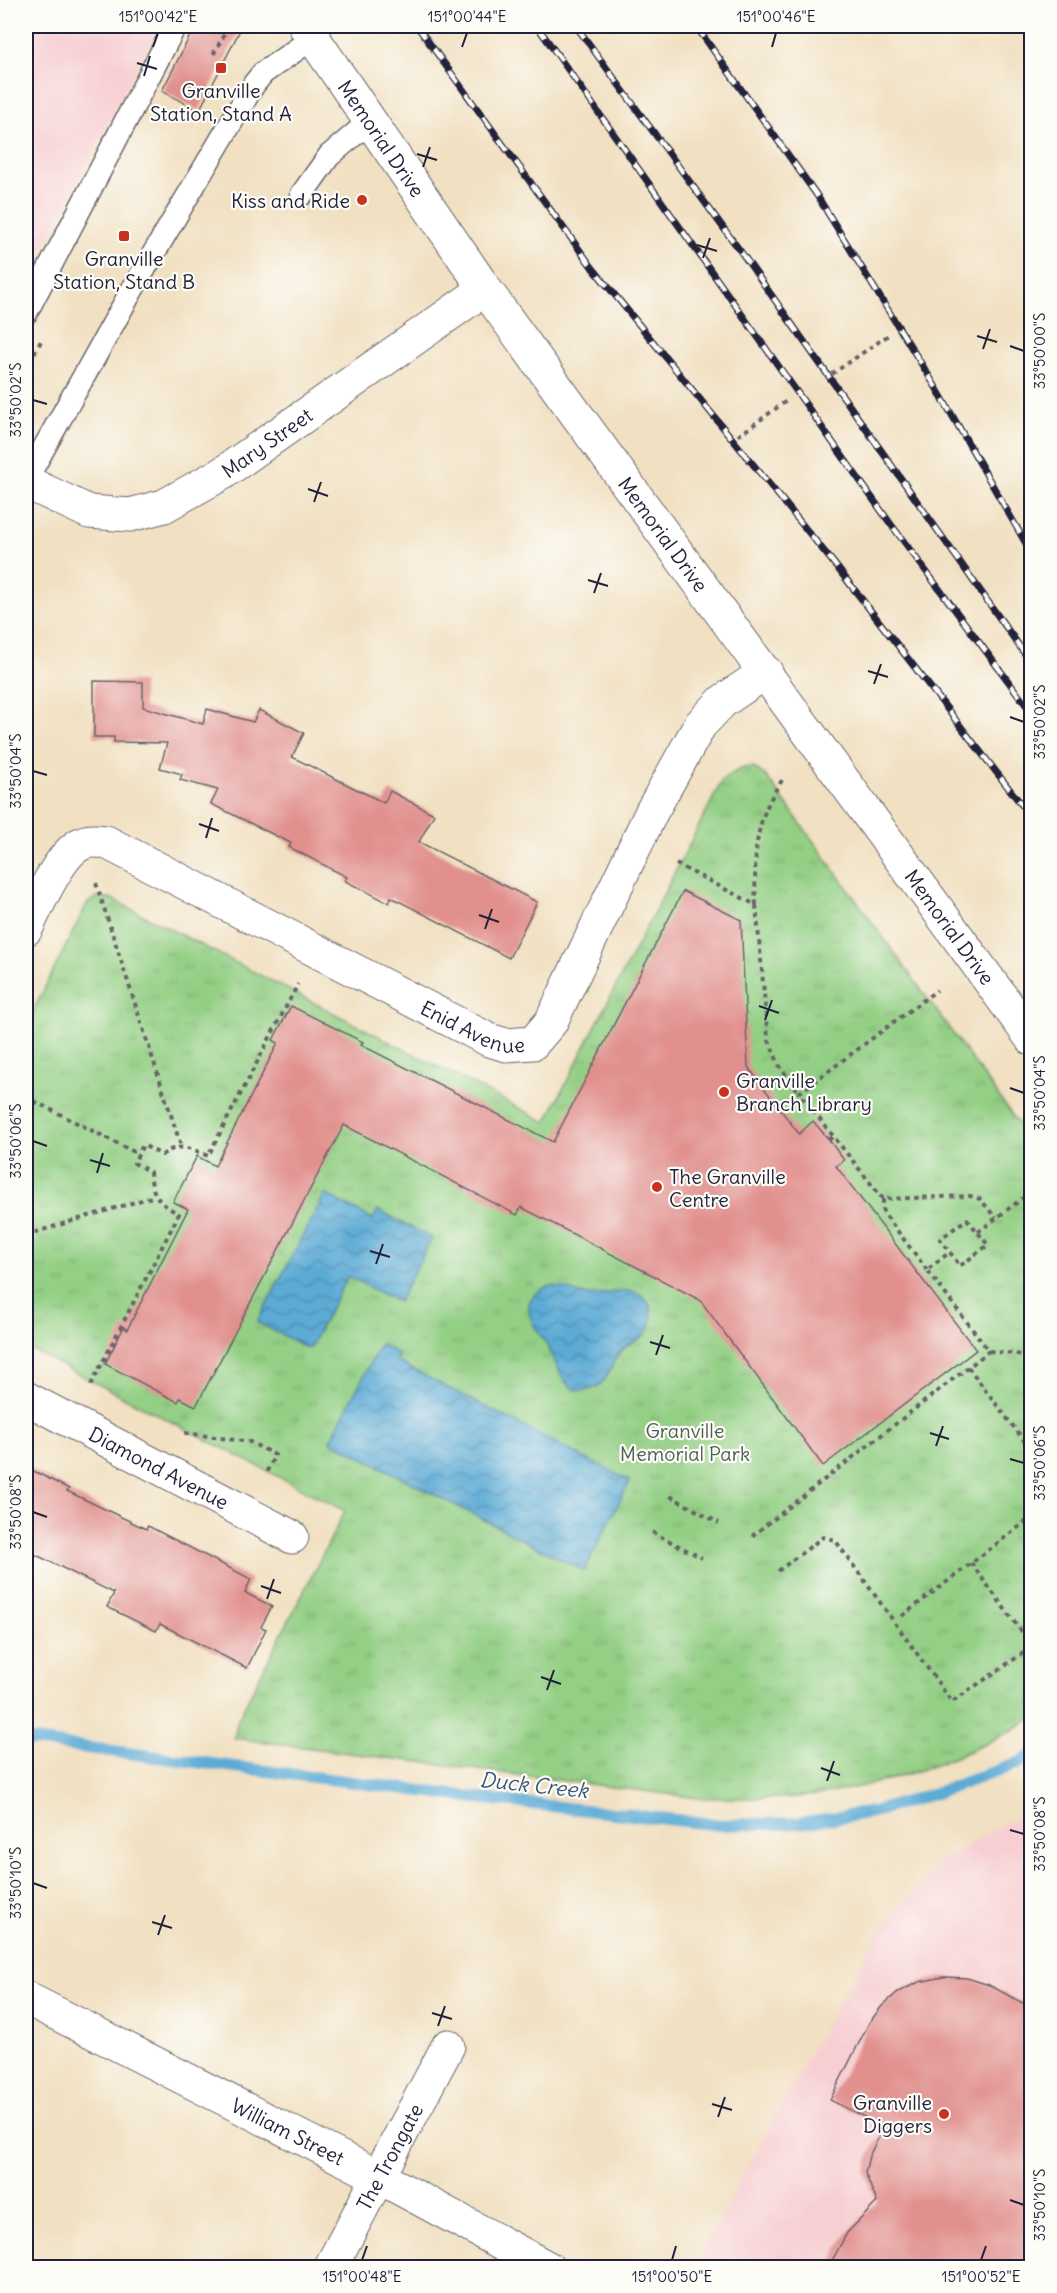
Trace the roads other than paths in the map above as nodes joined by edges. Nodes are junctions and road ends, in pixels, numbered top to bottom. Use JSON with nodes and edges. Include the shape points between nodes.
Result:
{"nodes":[{"id":1,"x":175,"y":26,"type":"edge"},
{"id":2,"x":309,"y":32,"type":"edge"},
{"id":3,"x":369,"y":122,"type":"junction"},
{"id":4,"x":302,"y":194,"type":"dead end"},
{"id":5,"x":485,"y":289,"type":"junction"},
{"id":6,"x":26,"y":313,"type":"edge"},
{"id":7,"x":26,"y":481,"type":"edge"},
{"id":8,"x":766,"y":672,"type":"junction"},
{"id":9,"x":26,"y":929,"type":"edge"},
{"id":10,"x":1032,"y":1039,"type":"edge"},
{"id":11,"x":26,"y":1398,"type":"edge"},
{"id":12,"x":292,"y":1537,"type":"dead end"},
{"id":13,"x":26,"y":1998,"type":"edge"},
{"id":14,"x":448,"y":2046,"type":"dead end"},
{"id":15,"x":379,"y":2177,"type":"junction"},
{"id":16,"x":330,"y":2268,"type":"edge"},
{"id":17,"x":548,"y":2268,"type":"edge"}],
"edges":[{"from":1,"to":6,"type":"lane"},
{"from":2,"to":3,"type":"street","name":"Memorial Drive"},
{"from":2,"to":7,"type":"lane","via":[[254,84],[132,290]]},
{"from":3,"to":4,"type":"lane","via":[[329,156]]},
{"from":3,"to":5,"type":"street","name":"Memorial Drive"},
{"from":5,"to":7,"type":"street","name":"Mary Street","via":[[223,473],[164,506],[130,515],[89,512]]},
{"from":5,"to":8,"type":"street","name":"Memorial Drive"},
{"from":8,"to":9,"type":"street","name":"Enid Avenue","via":[[723,701],[700,725],[652,811],[551,1022],[532,1043],[506,1046],[489,1040],[106,842],[80,844],[58,869]]},
{"from":8,"to":10,"type":"street","name":"Memorial Drive"},
{"from":11,"to":12,"type":"street","name":"Diamond Avenue"},
{"from":13,"to":15,"type":"street","name":"William Street"},
{"from":14,"to":15,"type":"street","name":"The Trongate"},
{"from":15,"to":16,"type":"street","name":"The Trongate"},
{"from":15,"to":17,"type":"street","name":"William Street"}]}
